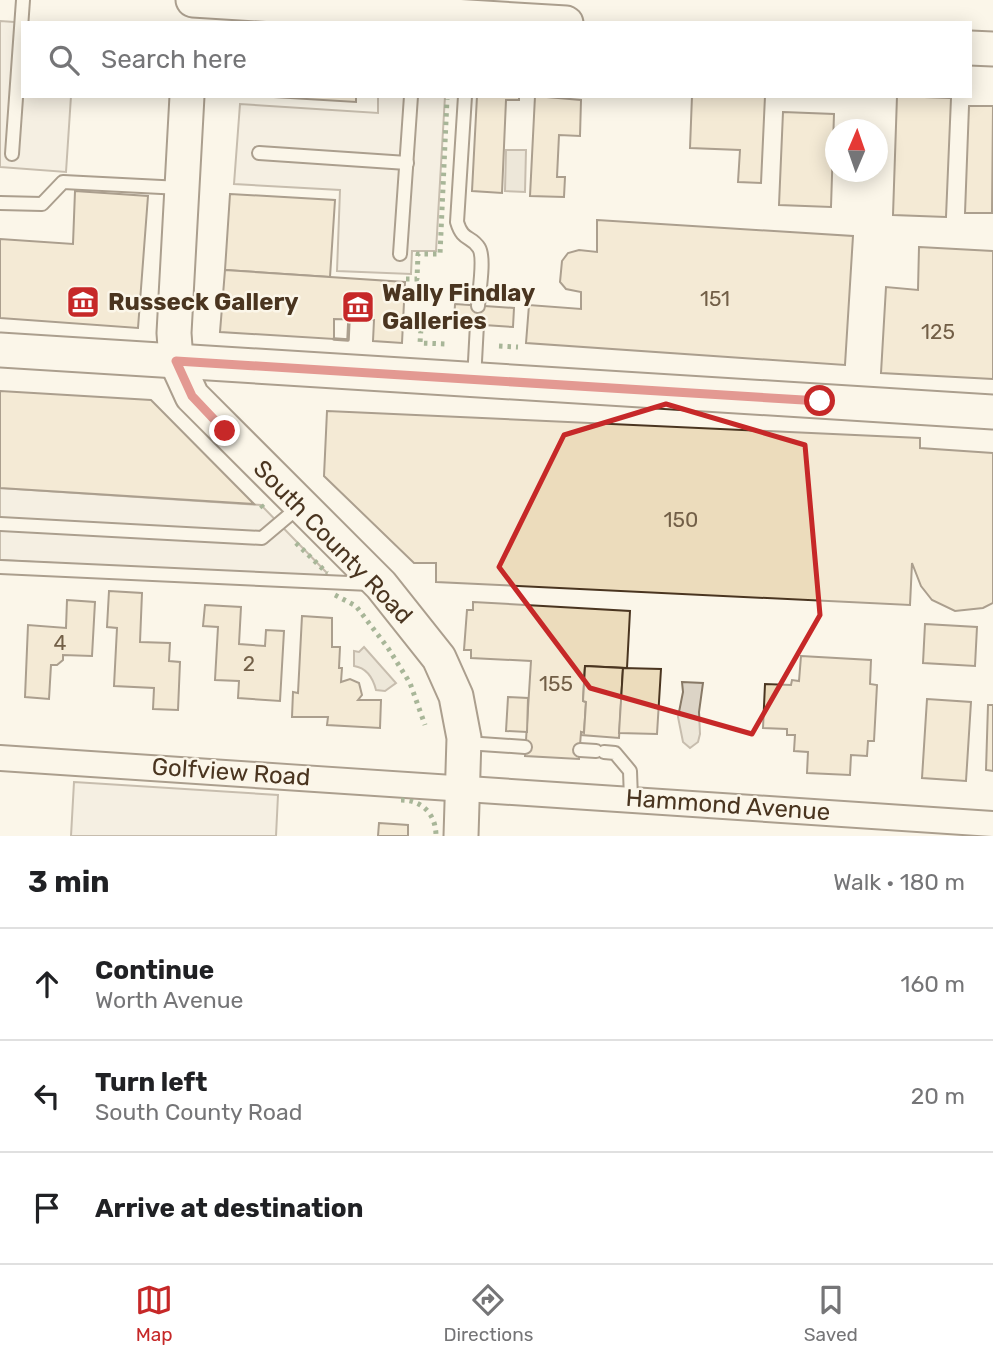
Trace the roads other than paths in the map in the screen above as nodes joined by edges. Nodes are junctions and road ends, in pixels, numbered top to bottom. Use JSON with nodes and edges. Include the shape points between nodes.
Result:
{"nodes":[{"id":1,"x":23,"y":0,"type":"edge"},
{"id":2,"x":193,"y":0,"type":"edge"},
{"id":3,"x":417,"y":18,"type":"edge"},
{"id":4,"x":469,"y":20,"type":"edge"},
{"id":5,"x":22,"y":21,"type":"edge"},
{"id":6,"x":192,"y":21,"type":"edge"},
{"id":7,"x":501,"y":21,"type":"edge"},
{"id":8,"x":21,"y":28,"type":"edge"},
{"id":9,"x":972,"y":48,"type":"edge"},
{"id":10,"x":993,"y":49,"type":"edge"},
{"id":11,"x":187,"y":98,"type":"edge"},
{"id":12,"x":411,"y":98,"type":"edge"},
{"id":13,"x":465,"y":98,"type":"edge"},
{"id":14,"x":258,"y":153,"type":"dead end"},
{"id":15,"x":12,"y":155,"type":"dead end"},
{"id":16,"x":407,"y":163,"type":"junction"},
{"id":17,"x":181,"y":188,"type":"junction"},
{"id":18,"x":0,"y":202,"type":"edge"},
{"id":19,"x":400,"y":254,"type":"dead end"},
{"id":20,"x":478,"y":306,"type":"dead end"},
{"id":21,"x":477,"y":324,"type":"dead end"},
{"id":22,"x":0,"y":350,"type":"edge"},
{"id":23,"x":176,"y":361,"type":"junction"},
{"id":24,"x":474,"y":380,"type":"junction"},
{"id":25,"x":993,"y":412,"type":"edge"},
{"id":26,"x":300,"y":506,"type":"junction"},
{"id":27,"x":0,"y":524,"type":"edge"},
{"id":28,"x":0,"y":567,"type":"edge"},
{"id":29,"x":381,"y":584,"type":"junction"},
{"id":30,"x":464,"y":743,"type":"junction"},
{"id":31,"x":525,"y":747,"type":"dead end"},
{"id":32,"x":580,"y":750,"type":"dead end"},
{"id":33,"x":0,"y":758,"type":"edge"},
{"id":34,"x":463,"y":788,"type":"junction"},
{"id":35,"x":631,"y":799,"type":"junction"},
{"id":36,"x":993,"y":824,"type":"edge"},
{"id":37,"x":461,"y":836,"type":"edge"}],
"edges":[{"from":1,"to":5,"type":"lane"},
{"from":2,"to":3,"type":"street"},
{"from":2,"to":6,"type":"street"},
{"from":3,"to":4,"type":"street"},
{"from":4,"to":7,"type":"street"},
{"from":8,"to":15,"type":"lane"},
{"from":9,"to":10,"type":"street"},
{"from":11,"to":17,"type":"street","name":"South County Road"},
{"from":12,"to":16,"type":"lane"},
{"from":13,"to":20,"type":"lane","via":[[457,222],[481,256]]},
{"from":14,"to":16,"type":"lane"},
{"from":16,"to":19,"type":"lane"},
{"from":17,"to":18,"type":"lane","via":[[63,182],[42,204]]},
{"from":17,"to":23,"type":"street","name":"South County Road"},
{"from":21,"to":24,"type":"lane"},
{"from":22,"to":23,"type":"street"},
{"from":23,"to":24,"type":"street"},
{"from":23,"to":26,"type":"street","name":"South County Road","via":[[192,396]]},
{"from":24,"to":25,"type":"street"},
{"from":26,"to":27,"type":"lane","via":[[262,538]]},
{"from":26,"to":29,"type":"street","name":"South County Road"},
{"from":28,"to":29,"type":"lane"},
{"from":29,"to":30,"type":"street","name":"South County Road","via":[[439,658],[456,696]]},
{"from":30,"to":31,"type":"lane"},
{"from":30,"to":34,"type":"street","name":"South County Road"},
{"from":32,"to":35,"type":"lane","via":[[615,753],[630,771]]},
{"from":33,"to":34,"type":"street","name":"Golfview Road"},
{"from":34,"to":35,"type":"street","name":"Hammond Avenue"},
{"from":34,"to":37,"type":"street","name":"South County Road"},
{"from":35,"to":36,"type":"street","name":"Hammond Avenue"}]}
